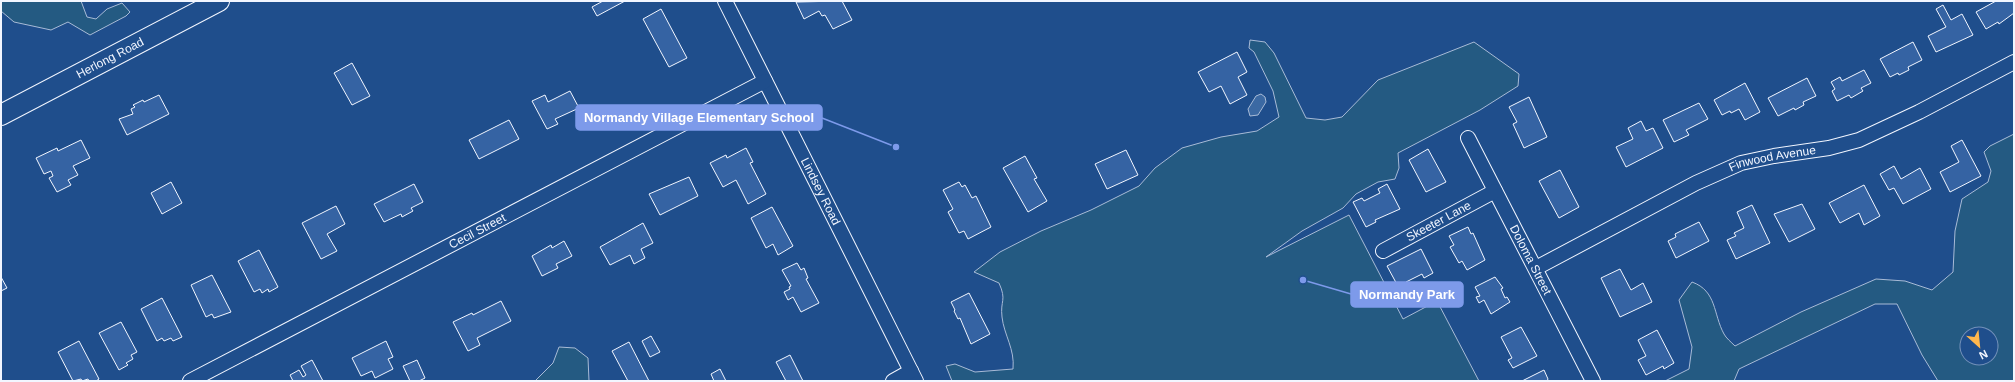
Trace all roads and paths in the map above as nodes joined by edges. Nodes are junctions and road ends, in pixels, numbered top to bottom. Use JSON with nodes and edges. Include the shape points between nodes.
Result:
{"nodes":[{"id":1,"x":219,"y":1,"type":"edge"},
{"id":2,"x":725,"y":1,"type":"edge"},
{"id":3,"x":2014,"y":62,"type":"edge"},
{"id":4,"x":765,"y":81,"type":"junction"},
{"id":5,"x":1,"y":115,"type":"edge"},
{"id":6,"x":1468,"y":138,"type":"dead end"},
{"id":7,"x":1495,"y":191,"type":"junction"},
{"id":8,"x":1383,"y":251,"type":"dead end"},
{"id":9,"x":1536,"y":268,"type":"junction"},
{"id":10,"x":914,"y":376,"type":"edge"},
{"id":11,"x":190,"y":381,"type":"edge"},
{"id":12,"x":894,"y":381,"type":"edge"},
{"id":13,"x":1593,"y":381,"type":"edge"}],
"edges":[{"from":1,"to":5,"type":"street","name":"Herlong Road"},
{"from":2,"to":4,"type":"street","name":"Lindsey Road"},
{"from":3,"to":9,"type":"street","name":"Finwood Avenue","via":[[1859,140],[1829,148],[1741,163],[1696,183]]},
{"from":4,"to":10,"type":"street","name":"Lindsey Road"},
{"from":4,"to":11,"type":"street","name":"Cecil Street"},
{"from":6,"to":7,"type":"street","name":"Doloma Street"},
{"from":7,"to":8,"type":"street","name":"Skeeter Lane"},
{"from":7,"to":9,"type":"street","name":"Doloma Street"},
{"from":9,"to":13,"type":"street","name":"Doloma Street"},
{"from":10,"to":12,"type":"street"}]}
